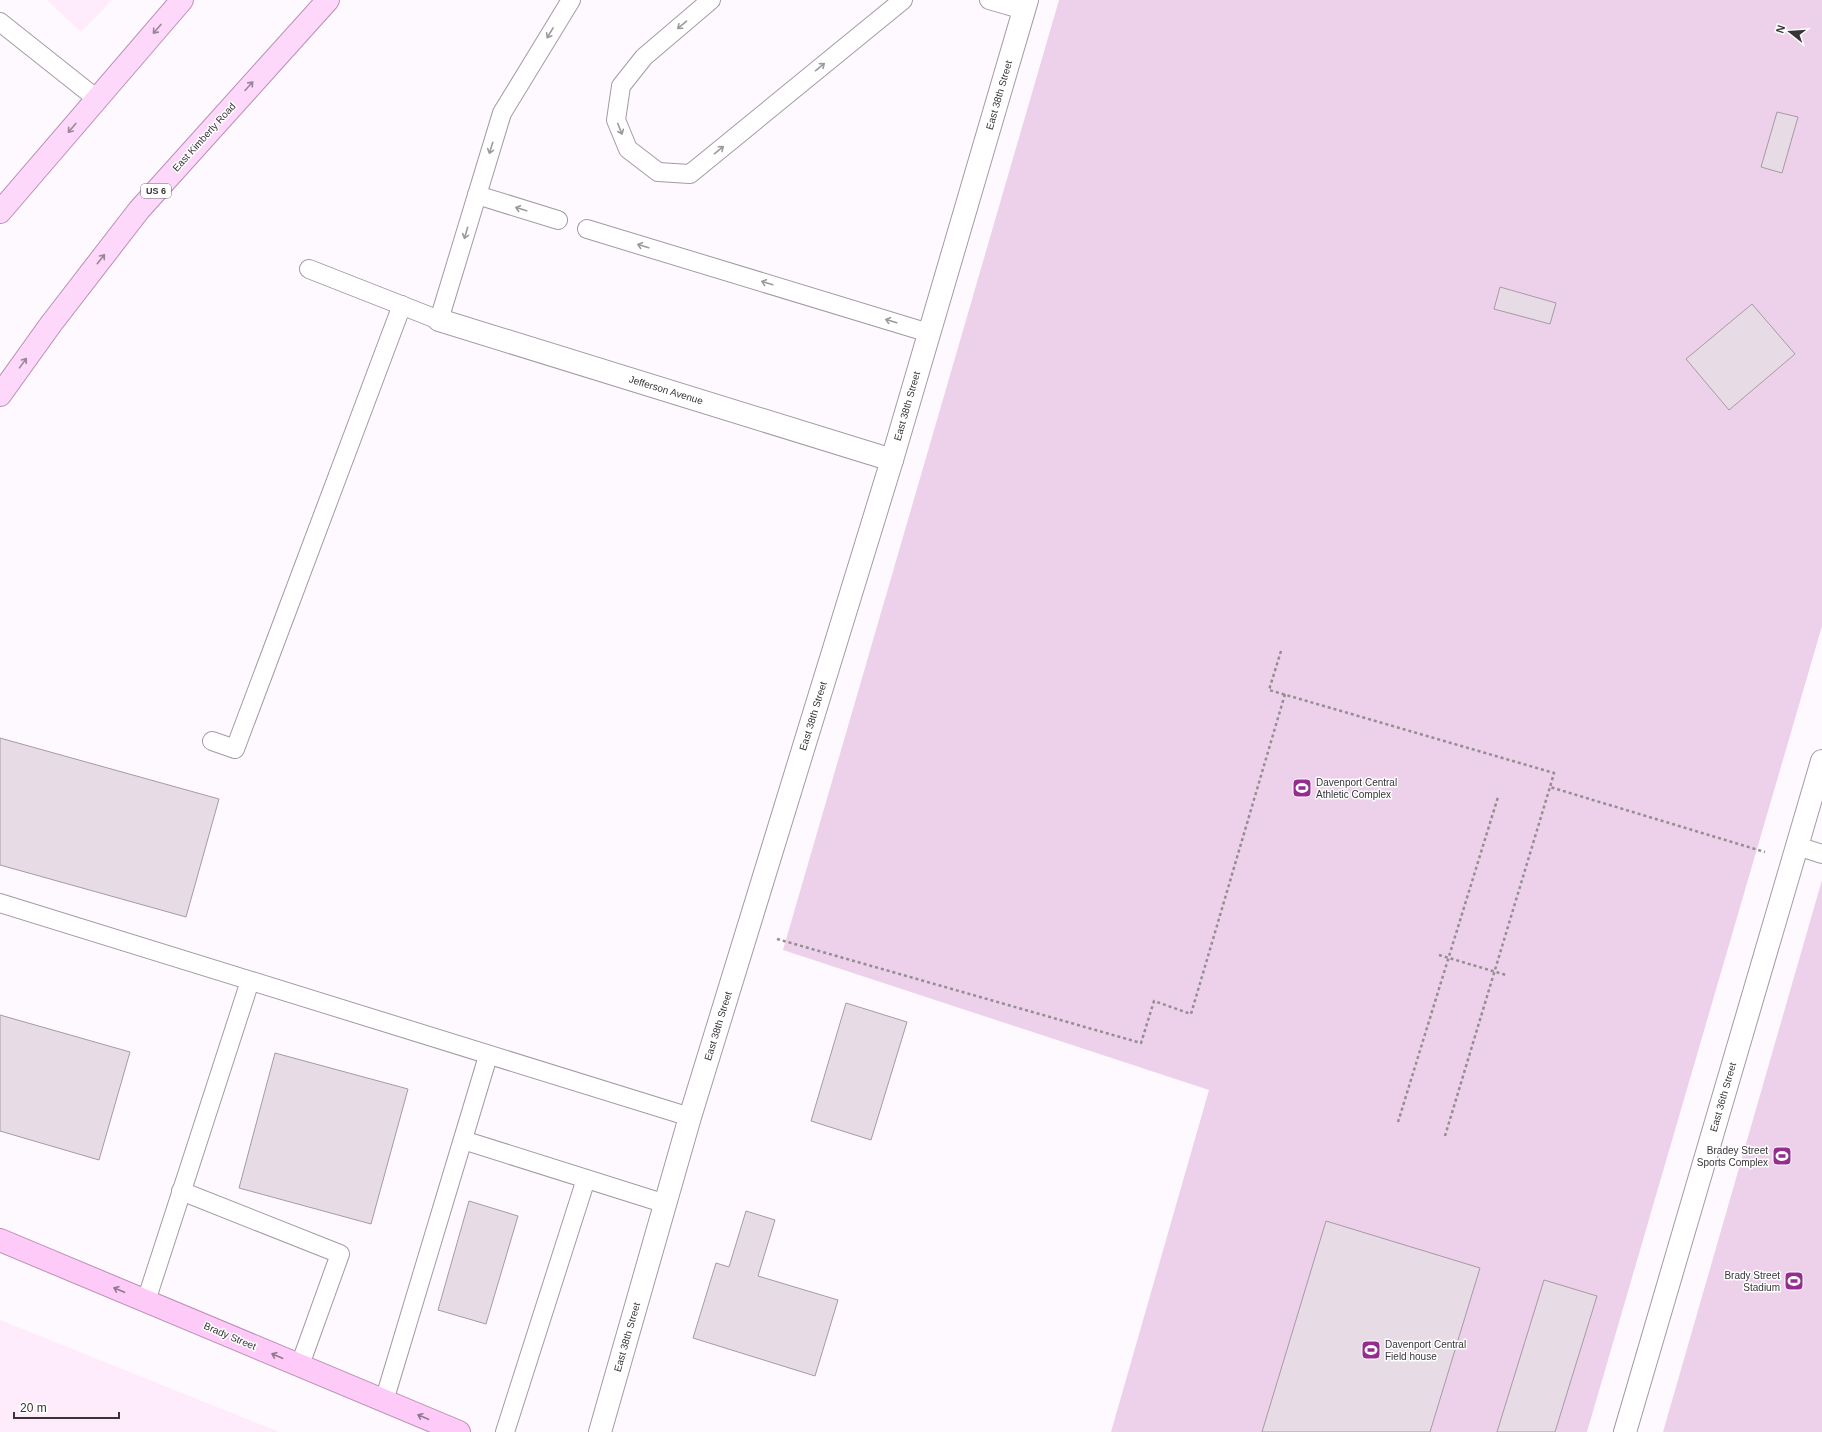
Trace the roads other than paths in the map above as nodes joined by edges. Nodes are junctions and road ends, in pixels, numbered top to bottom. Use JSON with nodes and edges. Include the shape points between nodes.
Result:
{"nodes":[{"id":1,"x":182,"y":0,"type":"edge"},
{"id":2,"x":328,"y":0,"type":"edge"},
{"id":3,"x":571,"y":0,"type":"edge"},
{"id":4,"x":711,"y":0,"type":"edge"},
{"id":5,"x":903,"y":0,"type":"edge"},
{"id":6,"x":989,"y":0,"type":"edge"},
{"id":7,"x":1025,"y":5,"type":"edge"},
{"id":8,"x":0,"y":22,"type":"edge"},
{"id":9,"x":98,"y":99,"type":"junction"},
{"id":10,"x":477,"y":196,"type":"junction"},
{"id":11,"x":0,"y":212,"type":"edge"},
{"id":12,"x":558,"y":220,"type":"dead end"},
{"id":13,"x":587,"y":229,"type":"dead end"},
{"id":14,"x":309,"y":268,"type":"dead end"},
{"id":15,"x":402,"y":305,"type":"junction"},
{"id":16,"x":440,"y":320,"type":"junction"},
{"id":17,"x":929,"y":333,"type":"junction"},
{"id":18,"x":0,"y":395,"type":"edge"},
{"id":19,"x":892,"y":460,"type":"junction"},
{"id":20,"x":212,"y":741,"type":"dead end"},
{"id":21,"x":1822,"y":761,"type":"edge"},
{"id":22,"x":1795,"y":853,"type":"junction"},
{"id":23,"x":1822,"y":854,"type":"edge"},
{"id":24,"x":0,"y":904,"type":"edge"},
{"id":25,"x":250,"y":981,"type":"junction"},
{"id":26,"x":488,"y":1056,"type":"junction"},
{"id":27,"x":690,"y":1118,"type":"junction"},
{"id":28,"x":463,"y":1140,"type":"junction"},
{"id":29,"x":586,"y":1179,"type":"junction"},
{"id":30,"x":181,"y":1191,"type":"junction"},
{"id":31,"x":666,"y":1204,"type":"junction"},
{"id":32,"x":0,"y":1240,"type":"edge"},
{"id":33,"x":146,"y":1301,"type":"junction"},
{"id":34,"x":300,"y":1366,"type":"junction"},
{"id":35,"x":384,"y":1401,"type":"junction"},
{"id":36,"x":459,"y":1432,"type":"edge"},
{"id":37,"x":505,"y":1432,"type":"edge"},
{"id":38,"x":600,"y":1432,"type":"edge"},
{"id":39,"x":1625,"y":1432,"type":"edge"}],
"edges":[{"from":1,"to":9,"type":"main road","one_way":true},
{"from":18,"to":2,"type":"main road","name":"East Kimberly Road","number":"US 6","one_way":true,"via":[[139,210]]},
{"from":3,"to":10,"type":"lane","one_way":true,"via":[[502,113]]},
{"from":4,"to":5,"type":"lane","one_way":true,"via":[[644,57],[621,86],[616,120],[628,149],[658,172],[690,174]]},
{"from":6,"to":7,"type":"lane"},
{"from":7,"to":17,"type":"street","name":"East 38th Street"},
{"from":8,"to":9,"type":"lane"},
{"from":9,"to":11,"type":"main road","one_way":true},
{"from":12,"to":10,"type":"lane","one_way":true},
{"from":10,"to":16,"type":"lane","one_way":true},
{"from":17,"to":13,"type":"lane","one_way":true},
{"from":14,"to":15,"type":"lane"},
{"from":15,"to":16,"type":"lane"},
{"from":15,"to":20,"type":"lane","via":[[235,749]]},
{"from":16,"to":19,"type":"street","name":"Jefferson Avenue"},
{"from":17,"to":19,"type":"street","name":"East 38th Street"},
{"from":19,"to":27,"type":"street","name":"East 38th Street"},
{"from":21,"to":22,"type":"street","name":"East 36th Street"},
{"from":22,"to":23,"type":"lane"},
{"from":22,"to":39,"type":"street","name":"East 36th Street"},
{"from":24,"to":25,"type":"lane"},
{"from":25,"to":26,"type":"lane"},
{"from":25,"to":30,"type":"lane"},
{"from":26,"to":27,"type":"lane"},
{"from":26,"to":28,"type":"lane"},
{"from":27,"to":31,"type":"street","name":"East 38th Street"},
{"from":28,"to":29,"type":"lane"},
{"from":28,"to":35,"type":"lane"},
{"from":29,"to":31,"type":"lane"},
{"from":29,"to":37,"type":"lane"},
{"from":30,"to":33,"type":"lane"},
{"from":30,"to":34,"type":"lane","via":[[340,1254]]},
{"from":31,"to":38,"type":"street","name":"East 38th Street"},
{"from":33,"to":32,"type":"highway","name":"Brady Street","one_way":true},
{"from":34,"to":33,"type":"highway","name":"Brady Street","one_way":true},
{"from":34,"to":35,"type":"highway","name":"Brady Street"},
{"from":36,"to":35,"type":"highway","name":"Brady Street","one_way":true}]}
